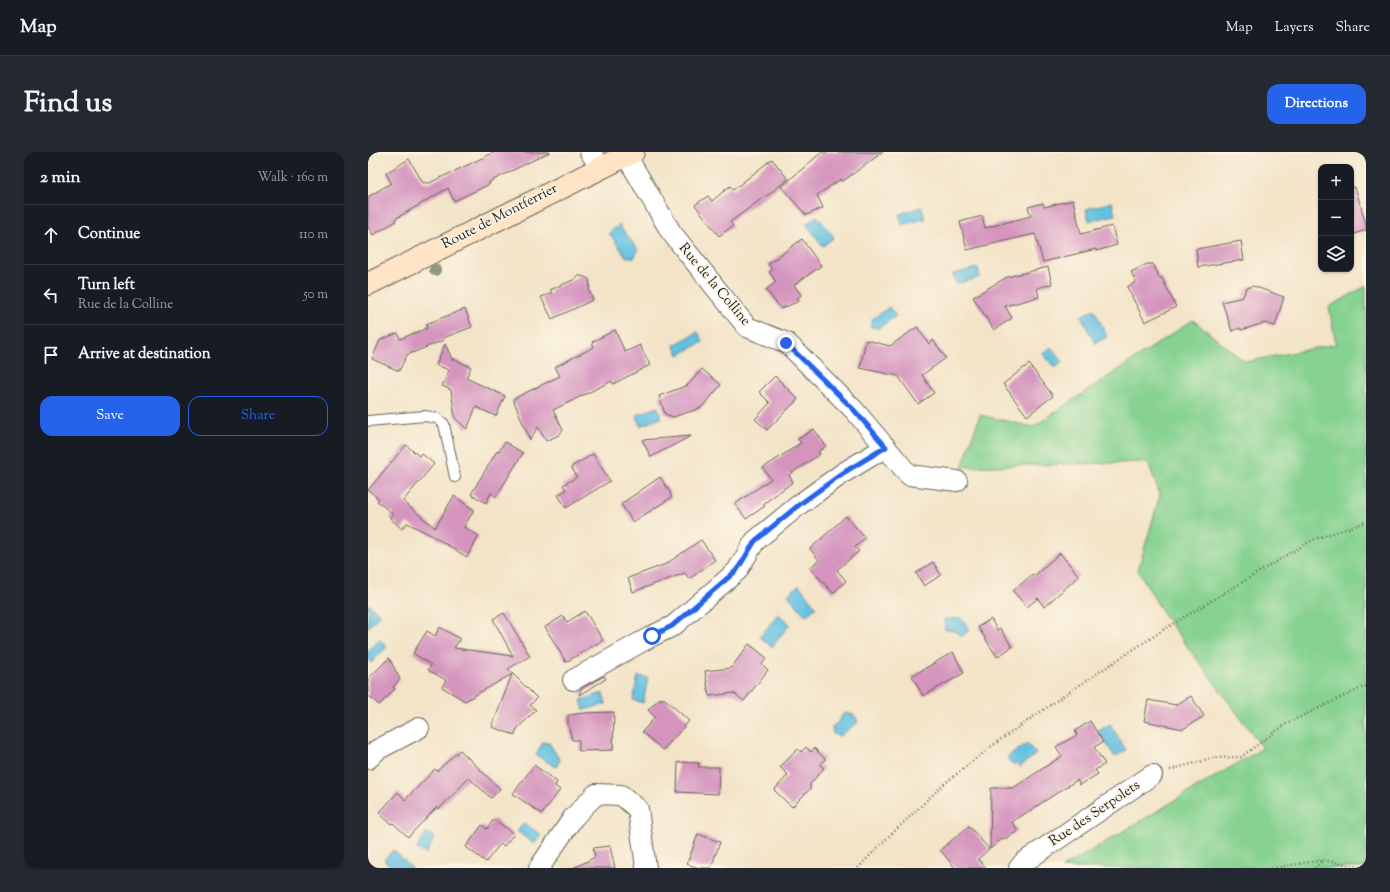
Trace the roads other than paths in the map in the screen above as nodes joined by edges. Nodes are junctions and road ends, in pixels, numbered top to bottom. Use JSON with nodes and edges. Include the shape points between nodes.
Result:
{"nodes":[{"id":1,"x":629,"y":154,"type":"edge"},
{"id":2,"x":595,"y":160,"type":"edge"},
{"id":3,"x":368,"y":284,"type":"edge"},
{"id":4,"x":368,"y":421,"type":"edge"},
{"id":5,"x":886,"y":447,"type":"junction"},
{"id":6,"x":455,"y":477,"type":"dead end"},
{"id":7,"x":957,"y":481,"type":"dead end"},
{"id":8,"x":573,"y":680,"type":"dead end"},
{"id":9,"x":419,"y":728,"type":"dead end"},
{"id":10,"x":368,"y":759,"type":"edge"},
{"id":11,"x":1152,"y":775,"type":"road end"},
{"id":12,"x":539,"y":868,"type":"edge"},
{"id":13,"x":646,"y":868,"type":"edge"},
{"id":14,"x":1020,"y":868,"type":"edge"}],
"edges":[{"from":1,"to":2,"type":"street","name":"Route de Montferrier"},
{"from":1,"to":5,"type":"street","name":"Rue de la Colline","via":[[671,232],[747,328],[786,343],[854,410]]},
{"from":2,"to":3,"type":"street","name":"Route de Montferrier"},
{"from":4,"to":6,"type":"lane","via":[[425,416],[437,418],[444,424]]},
{"from":5,"to":7,"type":"street","name":"Rue de la Colline","via":[[909,475]]},
{"from":5,"to":8,"type":"street","via":[[843,473],[755,541],[737,570],[672,626]]},
{"from":9,"to":10,"type":"street","via":[[377,750]]},
{"from":11,"to":14,"type":"street","name":"Rue des Serpolets","via":[[1024,862]]},
{"from":12,"to":13,"type":"street","via":[[573,818],[596,794],[621,795],[638,809]]}]}
